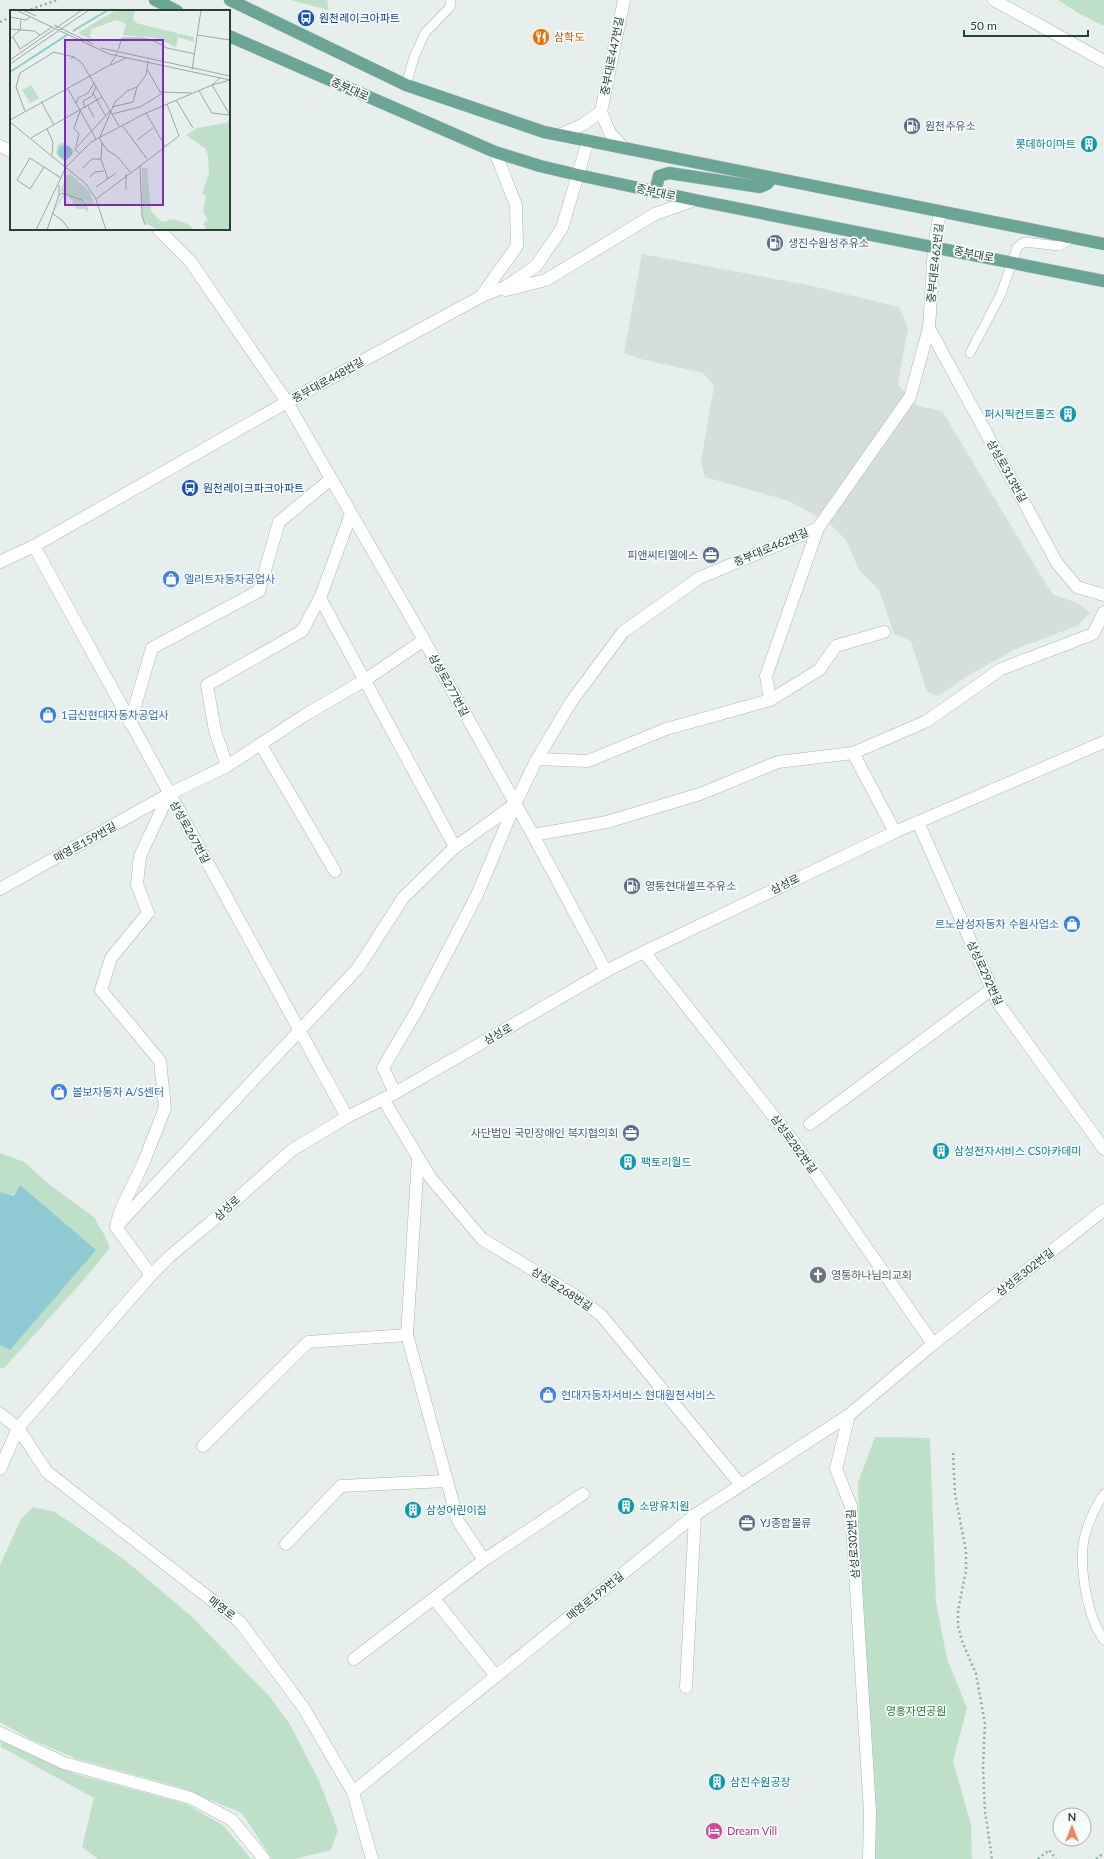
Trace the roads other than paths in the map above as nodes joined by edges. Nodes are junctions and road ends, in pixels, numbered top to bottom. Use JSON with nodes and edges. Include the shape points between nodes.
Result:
{"nodes":[{"id":1,"x":155,"y":0,"type":"edge"},
{"id":2,"x":230,"y":0,"type":"edge"},
{"id":3,"x":451,"y":0,"type":"edge"},
{"id":4,"x":624,"y":0,"type":"edge"},
{"id":5,"x":994,"y":0,"type":"edge"},
{"id":6,"x":175,"y":10,"type":"edge"},
{"id":7,"x":230,"y":36,"type":"edge"},
{"id":8,"x":1104,"y":61,"type":"edge"},
{"id":9,"x":406,"y":85,"type":"junction"},
{"id":10,"x":601,"y":112,"type":"junction"},
{"id":11,"x":559,"y":135,"type":"junction"},
{"id":12,"x":588,"y":141,"type":"junction"},
{"id":13,"x":0,"y":146,"type":"edge"},
{"id":14,"x":624,"y":148,"type":"junction"},
{"id":15,"x":10,"y":151,"type":"edge"},
{"id":16,"x":495,"y":152,"type":"junction"},
{"id":17,"x":578,"y":175,"type":"junction"},
{"id":18,"x":772,"y":178,"type":"junction"},
{"id":19,"x":655,"y":192,"type":"junction"},
{"id":20,"x":695,"y":200,"type":"junction"},
{"id":21,"x":940,"y":212,"type":"junction"},
{"id":22,"x":159,"y":230,"type":"edge"},
{"id":23,"x":1073,"y":238,"type":"junction"},
{"id":24,"x":1104,"y":244,"type":"edge"},
{"id":25,"x":934,"y":247,"type":"junction"},
{"id":26,"x":1012,"y":262,"type":"junction"},
{"id":27,"x":1104,"y":280,"type":"edge"},
{"id":28,"x":482,"y":296,"type":"junction"},
{"id":29,"x":929,"y":328,"type":"junction"},
{"id":30,"x":970,"y":352,"type":"dead end"},
{"id":31,"x":287,"y":402,"type":"junction"},
{"id":32,"x":331,"y":479,"type":"junction"},
{"id":33,"x":351,"y":514,"type":"junction"},
{"id":34,"x":818,"y":528,"type":"junction"},
{"id":35,"x":34,"y":546,"type":"junction"},
{"id":36,"x":0,"y":562,"type":"edge"},
{"id":37,"x":1104,"y":595,"type":"edge"},
{"id":38,"x":320,"y":598,"type":"junction"},
{"id":39,"x":1104,"y":612,"type":"edge"},
{"id":40,"x":884,"y":632,"type":"dead end"},
{"id":41,"x":424,"y":640,"type":"junction"},
{"id":42,"x":365,"y":680,"type":"junction"},
{"id":43,"x":770,"y":700,"type":"junction"},
{"id":44,"x":130,"y":723,"type":"junction"},
{"id":45,"x":1104,"y":742,"type":"edge"},
{"id":46,"x":261,"y":745,"type":"junction"},
{"id":47,"x":854,"y":753,"type":"junction"},
{"id":48,"x":537,"y":759,"type":"junction"},
{"id":49,"x":227,"y":766,"type":"junction"},
{"id":50,"x":169,"y":794,"type":"junction"},
{"id":51,"x":515,"y":804,"type":"junction"},
{"id":52,"x":918,"y":822,"type":"junction"},
{"id":53,"x":895,"y":832,"type":"junction"},
{"id":54,"x":533,"y":835,"type":"junction"},
{"id":55,"x":455,"y":847,"type":"junction"},
{"id":56,"x":335,"y":871,"type":"dead end"},
{"id":57,"x":0,"y":889,"type":"edge"},
{"id":58,"x":644,"y":952,"type":"junction"},
{"id":59,"x":606,"y":971,"type":"junction"},
{"id":60,"x":992,"y":989,"type":"junction"},
{"id":61,"x":299,"y":1032,"type":"junction"},
{"id":62,"x":395,"y":1093,"type":"junction"},
{"id":63,"x":383,"y":1099,"type":"junction"},
{"id":64,"x":347,"y":1117,"type":"junction"},
{"id":65,"x":810,"y":1124,"type":"dead end"},
{"id":66,"x":1104,"y":1149,"type":"edge"},
{"id":67,"x":418,"y":1157,"type":"junction"},
{"id":68,"x":1104,"y":1210,"type":"edge"},
{"id":69,"x":116,"y":1227,"type":"junction"},
{"id":70,"x":151,"y":1275,"type":"junction"},
{"id":71,"x":407,"y":1335,"type":"junction"},
{"id":72,"x":933,"y":1344,"type":"junction"},
{"id":73,"x":0,"y":1414,"type":"edge"},
{"id":74,"x":849,"y":1415,"type":"junction"},
{"id":75,"x":18,"y":1428,"type":"junction"},
{"id":76,"x":203,"y":1446,"type":"dead end"},
{"id":77,"x":0,"y":1469,"type":"edge"},
{"id":78,"x":446,"y":1481,"type":"junction"},
{"id":79,"x":740,"y":1484,"type":"junction"},
{"id":80,"x":583,"y":1494,"type":"dead end"},
{"id":81,"x":1104,"y":1494,"type":"edge"},
{"id":82,"x":695,"y":1515,"type":"junction"},
{"id":83,"x":286,"y":1544,"type":"dead end"},
{"id":84,"x":484,"y":1560,"type":"junction"},
{"id":85,"x":434,"y":1598,"type":"junction"},
{"id":86,"x":1104,"y":1640,"type":"edge"},
{"id":87,"x":354,"y":1659,"type":"dead end"},
{"id":88,"x":496,"y":1676,"type":"junction"},
{"id":89,"x":686,"y":1687,"type":"dead end"},
{"id":90,"x":0,"y":1733,"type":"edge"},
{"id":91,"x":353,"y":1792,"type":"junction"},
{"id":92,"x":264,"y":1859,"type":"edge"},
{"id":93,"x":372,"y":1859,"type":"edge"},
{"id":94,"x":869,"y":1859,"type":"edge"}],
"edges":[{"from":1,"to":6,"type":"main road"},
{"from":2,"to":9,"type":"main road"},
{"from":3,"to":9,"type":"lane","via":[[450,7],[425,34],[414,57]]},
{"from":4,"to":10,"type":"street","name":"중부대로447번길"},
{"from":5,"to":8,"type":"street"},
{"from":7,"to":16,"type":"main road","name":"중부대로"},
{"from":9,"to":11,"type":"main road"},
{"from":10,"to":11,"type":"street","via":[[582,125]]},
{"from":10,"to":14,"type":"street","via":[[610,133]]},
{"from":11,"to":12,"type":"main road"},
{"from":12,"to":14,"type":"main road"},
{"from":12,"to":17,"type":"street","name":"중부대로448번길"},
{"from":13,"to":15,"type":"street"},
{"from":14,"to":18,"type":"main road"},
{"from":16,"to":17,"type":"main road","name":"중부대로"},
{"from":16,"to":28,"type":"street","via":[[516,205],[517,246]]},
{"from":17,"to":19,"type":"main road","name":"중부대로"},
{"from":17,"to":28,"type":"street","name":"중부대로448번길","via":[[562,228],[536,266],[507,286]]},
{"from":18,"to":19,"type":"main road","via":[[760,187],[669,172],[659,176]]},
{"from":18,"to":21,"type":"main road"},
{"from":19,"to":20,"type":"main road","name":"중부대로"},
{"from":20,"to":25,"type":"main road","name":"중부대로"},
{"from":20,"to":28,"type":"street","via":[[655,214],[546,280]]},
{"from":21,"to":23,"type":"main road"},
{"from":21,"to":25,"type":"street","name":"중부대로462번길"},
{"from":22,"to":31,"type":"street","name":"삼성로277번길","via":[[190,261]]},
{"from":23,"to":24,"type":"main road"},
{"from":23,"to":26,"type":"lane","via":[[1058,246],[1025,242],[1021,244]]},
{"from":25,"to":26,"type":"main road","name":"중부대로"},
{"from":25,"to":29,"type":"street","name":"중부대로462번길"},
{"from":26,"to":27,"type":"main road","name":"중부대로"},
{"from":26,"to":30,"type":"lane","via":[[1001,294]]},
{"from":28,"to":31,"type":"street","name":"중부대로448번길"},
{"from":29,"to":34,"type":"street","name":"중부대로462번길","via":[[910,397]]},
{"from":29,"to":37,"type":"street","name":"삼성로313번길","via":[[1057,563],[1077,587]]},
{"from":31,"to":32,"type":"street","name":"삼성로277번길"},
{"from":31,"to":35,"type":"street","name":"중부대로448번길"},
{"from":32,"to":33,"type":"street","name":"삼성로277번길"},
{"from":32,"to":44,"type":"street","via":[[279,522],[258,591],[152,648]]},
{"from":33,"to":38,"type":"street"},
{"from":33,"to":41,"type":"street","name":"삼성로277번길"},
{"from":34,"to":43,"type":"street","via":[[766,676]]},
{"from":34,"to":48,"type":"street","name":"중부대로462번길","via":[[699,578],[623,632],[571,702]]},
{"from":35,"to":36,"type":"street","name":"중부대로448번길"},
{"from":35,"to":44,"type":"street","name":"삼성로267번길"},
{"from":38,"to":42,"type":"street"},
{"from":38,"to":49,"type":"street","via":[[302,631],[207,685],[215,730]]},
{"from":39,"to":47,"type":"street","via":[[1093,634],[1001,669],[927,721]]},
{"from":40,"to":43,"type":"street","via":[[836,646],[819,670]]},
{"from":41,"to":42,"type":"street","name":"매영로159번길"},
{"from":41,"to":51,"type":"street","name":"삼성로277번길"},
{"from":42,"to":46,"type":"street","name":"매영로159번길","via":[[304,715]]},
{"from":42,"to":55,"type":"street"},
{"from":43,"to":48,"type":"street","via":[[666,729],[588,761]]},
{"from":44,"to":50,"type":"street","name":"삼성로267번길"},
{"from":45,"to":52,"type":"street","name":"삼성로"},
{"from":46,"to":49,"type":"street","name":"매영로159번길"},
{"from":46,"to":56,"type":"street"},
{"from":47,"to":53,"type":"street"},
{"from":47,"to":54,"type":"street","via":[[778,762],[700,794],[614,820]]},
{"from":48,"to":51,"type":"street","name":"중부대로462번길"},
{"from":49,"to":50,"type":"street","name":"매영로159번길"},
{"from":50,"to":57,"type":"street","name":"매영로159번길"},
{"from":50,"to":61,"type":"street","name":"삼성로267번길"},
{"from":50,"to":69,"type":"street","via":[[140,856],[137,884],[148,913],[111,958],[101,990],[160,1061],[165,1108]]},
{"from":51,"to":54,"type":"street","name":"삼성로277번길"},
{"from":51,"to":55,"type":"street"},
{"from":51,"to":62,"type":"street","name":"중부대로462번길","via":[[477,895],[417,1010],[383,1068]]},
{"from":52,"to":53,"type":"street","name":"삼성로"},
{"from":52,"to":60,"type":"street","name":"삼성로292번길"},
{"from":53,"to":58,"type":"street","name":"삼성로"},
{"from":54,"to":59,"type":"street","name":"삼성로277번길"},
{"from":55,"to":61,"type":"street","via":[[403,898],[358,968]]},
{"from":58,"to":59,"type":"street","name":"삼성로"},
{"from":58,"to":72,"type":"street","name":"삼성로282번길","via":[[790,1137]]},
{"from":59,"to":62,"type":"street","name":"삼성로"},
{"from":60,"to":65,"type":"street"},
{"from":60,"to":66,"type":"street","name":"삼성로292번길","via":[[998,1003]]},
{"from":61,"to":64,"type":"street","name":"삼성로267번길"},
{"from":61,"to":69,"type":"street"},
{"from":62,"to":63,"type":"street","name":"삼성로"},
{"from":63,"to":64,"type":"street","name":"삼성로"},
{"from":63,"to":67,"type":"street","name":"삼성로268번길"},
{"from":64,"to":70,"type":"street","name":"삼성로","via":[[292,1150]]},
{"from":67,"to":71,"type":"street"},
{"from":67,"to":79,"type":"street","name":"삼성로268번길","via":[[445,1196],[482,1239],[574,1295],[601,1315]]},
{"from":68,"to":72,"type":"street","name":"삼성로302번길"},
{"from":69,"to":70,"type":"street"},
{"from":70,"to":75,"type":"street","name":"삼성로"},
{"from":71,"to":76,"type":"street","via":[[308,1342]]},
{"from":71,"to":78,"type":"street"},
{"from":72,"to":74,"type":"street","name":"삼성로302번길"},
{"from":73,"to":75,"type":"street","name":"매영로"},
{"from":74,"to":79,"type":"street","name":"매영로199번길"},
{"from":74,"to":94,"type":"street","name":"삼성로302번길","via":[[836,1469],[851,1506],[870,1812]]},
{"from":75,"to":77,"type":"street","name":"삼성로"},
{"from":75,"to":91,"type":"street","name":"매영로","via":[[47,1472],[240,1622],[303,1707]]},
{"from":78,"to":83,"type":"street","via":[[341,1486]]},
{"from":78,"to":84,"type":"street","via":[[458,1521]]},
{"from":79,"to":82,"type":"street","name":"매영로199번길"},
{"from":80,"to":84,"type":"street"},
{"from":81,"to":86,"type":"lane","via":[[1095,1508],[1084,1539],[1083,1572],[1088,1603],[1097,1630]]},
{"from":82,"to":88,"type":"street","name":"매영로199번길"},
{"from":82,"to":89,"type":"street"},
{"from":84,"to":85,"type":"street"},
{"from":85,"to":87,"type":"street"},
{"from":85,"to":88,"type":"street"},
{"from":88,"to":91,"type":"street","name":"매영로199번길"},
{"from":90,"to":92,"type":"street","via":[[64,1763],[191,1798],[232,1820]]},
{"from":91,"to":93,"type":"street","name":"매영로"}]}
